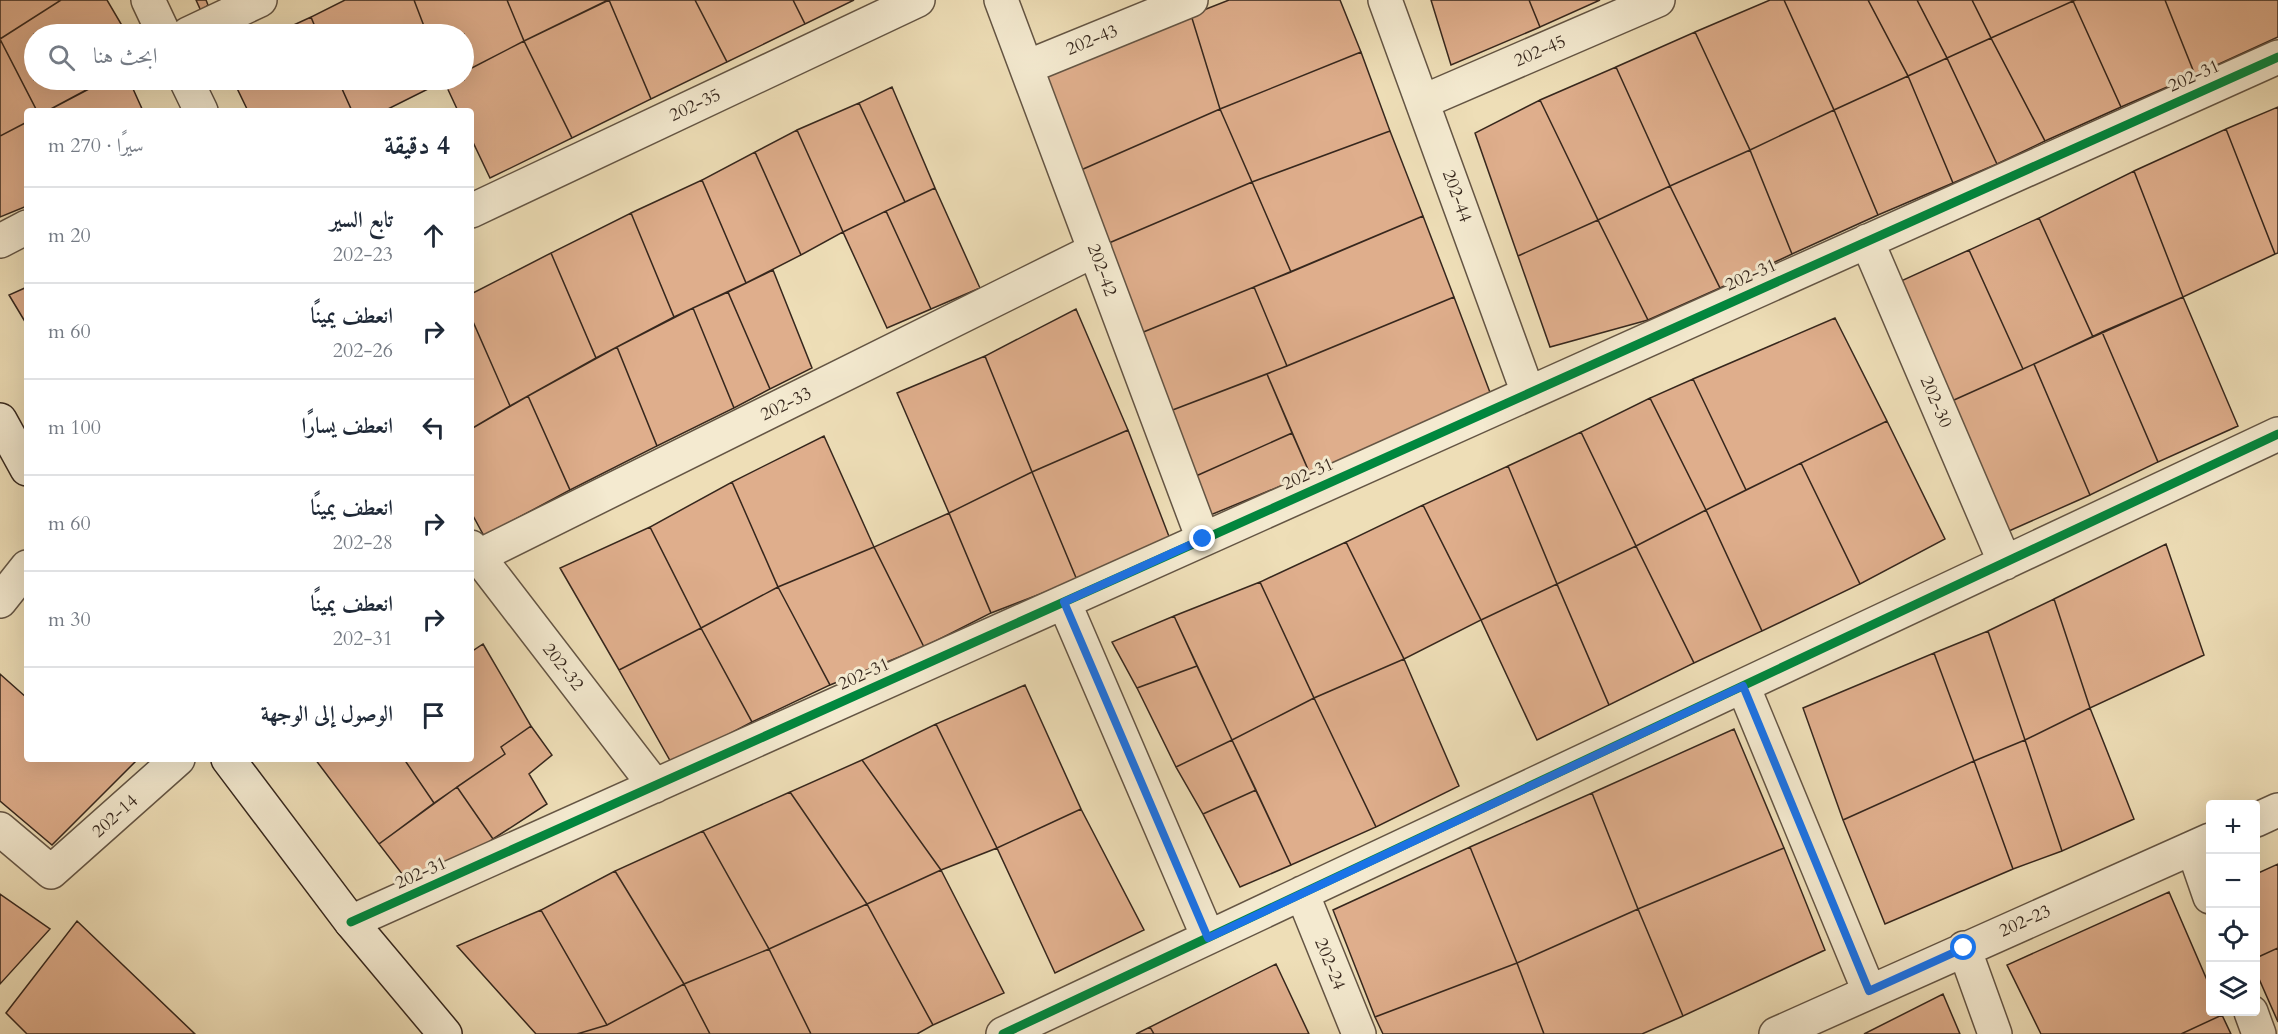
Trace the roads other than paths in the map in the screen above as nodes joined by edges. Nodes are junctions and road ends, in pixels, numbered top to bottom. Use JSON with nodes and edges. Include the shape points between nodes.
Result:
{"nodes":[{"id":1,"x":148,"y":0,"type":"edge"},
{"id":2,"x":260,"y":0,"type":"edge"},
{"id":3,"x":918,"y":0,"type":"edge"},
{"id":4,"x":1001,"y":0,"type":"edge"},
{"id":5,"x":1191,"y":0,"type":"edge"},
{"id":6,"x":1385,"y":0,"type":"edge"},
{"id":7,"x":1658,"y":0,"type":"edge"},
{"id":8,"x":159,"y":24,"type":"edge"},
{"id":9,"x":209,"y":24,"type":"edge"},
{"id":10,"x":2278,"y":57,"type":"edge"},
{"id":11,"x":1027,"y":67,"type":"junction"},
{"id":12,"x":191,"y":90,"type":"edge"},
{"id":13,"x":1422,"y":102,"type":"junction"},
{"id":14,"x":200,"y":108,"type":"edge"},
{"id":15,"x":474,"y":210,"type":"edge"},
{"id":16,"x":24,"y":229,"type":"edge"},
{"id":17,"x":0,"y":241,"type":"edge"},
{"id":18,"x":1867,"y":241,"type":"junction"},
{"id":19,"x":1095,"y":250,"type":"junction"},
{"id":20,"x":1528,"y":393,"type":"junction"},
{"id":21,"x":0,"y":420,"type":"edge"},
{"id":22,"x":2278,"y":434,"type":"edge"},
{"id":23,"x":24,"y":464,"type":"edge"},
{"id":24,"x":1203,"y":539,"type":"junction"},
{"id":25,"x":474,"y":552,"type":"edge"},
{"id":26,"x":2005,"y":563,"type":"junction"},
{"id":27,"x":24,"y":571,"type":"edge"},
{"id":28,"x":0,"y":601,"type":"edge"},
{"id":29,"x":1064,"y":602,"type":"junction"},
{"id":30,"x":1743,"y":686,"type":"junction"},
{"id":31,"x":175,"y":762,"type":"edge"},
{"id":32,"x":230,"y":762,"type":"edge"},
{"id":33,"x":655,"y":786,"type":"junction"},
{"id":34,"x":2278,"y":810,"type":"edge"},
{"id":35,"x":2260,"y":818,"type":"edge"},
{"id":36,"x":0,"y":829,"type":"edge"},
{"id":37,"x":2202,"y":844,"type":"edge"},
{"id":38,"x":2206,"y":868,"type":"edge"},
{"id":39,"x":1302,"y":893,"type":"junction"},
{"id":40,"x":351,"y":922,"type":"junction"},
{"id":41,"x":1208,"y":938,"type":"junction"},
{"id":42,"x":1964,"y":948,"type":"junction"},
{"id":43,"x":1869,"y":991,"type":"junction"},
{"id":44,"x":2253,"y":1016,"type":"edge"},
{"id":45,"x":1782,"y":1033,"type":"edge"},
{"id":46,"x":445,"y":1034,"type":"edge"},
{"id":47,"x":1003,"y":1034,"type":"edge"},
{"id":48,"x":1359,"y":1034,"type":"edge"},
{"id":49,"x":1995,"y":1034,"type":"edge"},
{"id":50,"x":2259,"y":1034,"type":"edge"}],
"edges":[{"from":1,"to":8,"type":"street"},
{"from":2,"to":9,"type":"street"},
{"from":3,"to":15,"type":"street","name":"202-35"},
{"from":4,"to":11,"type":"street","name":"202-42"},
{"from":5,"to":11,"type":"street","name":"202-43"},
{"from":6,"to":13,"type":"street","name":"202-44"},
{"from":7,"to":13,"type":"street","name":"202-45"},
{"from":10,"to":18,"type":"street","name":"202-31"},
{"from":11,"to":19,"type":"street","name":"202-42"},
{"from":12,"to":14,"type":"street"},
{"from":13,"to":20,"type":"street","name":"202-44"},
{"from":16,"to":17,"type":"street"},
{"from":18,"to":20,"type":"street","name":"202-31"},
{"from":18,"to":26,"type":"street","name":"202-30"},
{"from":19,"to":24,"type":"street","name":"202-42"},
{"from":19,"to":25,"type":"street","name":"202-33"},
{"from":20,"to":24,"type":"street","name":"202-31"},
{"from":21,"to":23,"type":"street"},
{"from":22,"to":26,"type":"street"},
{"from":24,"to":29,"type":"street","name":"202-31"},
{"from":25,"to":33,"type":"street","name":"202-32"},
{"from":26,"to":30,"type":"street"},
{"from":27,"to":28,"type":"street"},
{"from":29,"to":33,"type":"street","name":"202-31"},
{"from":29,"to":41,"type":"street"},
{"from":30,"to":39,"type":"street"},
{"from":30,"to":43,"type":"street"},
{"from":31,"to":36,"type":"street","name":"202-14","via":[[51,872]]},
{"from":32,"to":40,"type":"street"},
{"from":33,"to":40,"type":"street","name":"202-31"},
{"from":34,"to":35,"type":"street"},
{"from":37,"to":38,"type":"street"},
{"from":37,"to":42,"type":"street","name":"202-23"},
{"from":39,"to":41,"type":"street"},
{"from":39,"to":48,"type":"street","name":"202-24"},
{"from":40,"to":46,"type":"street"},
{"from":41,"to":47,"type":"street"},
{"from":42,"to":43,"type":"street","name":"202-23"},
{"from":42,"to":49,"type":"street"},
{"from":43,"to":45,"type":"street","name":"202-23"},
{"from":44,"to":50,"type":"street"}]}
